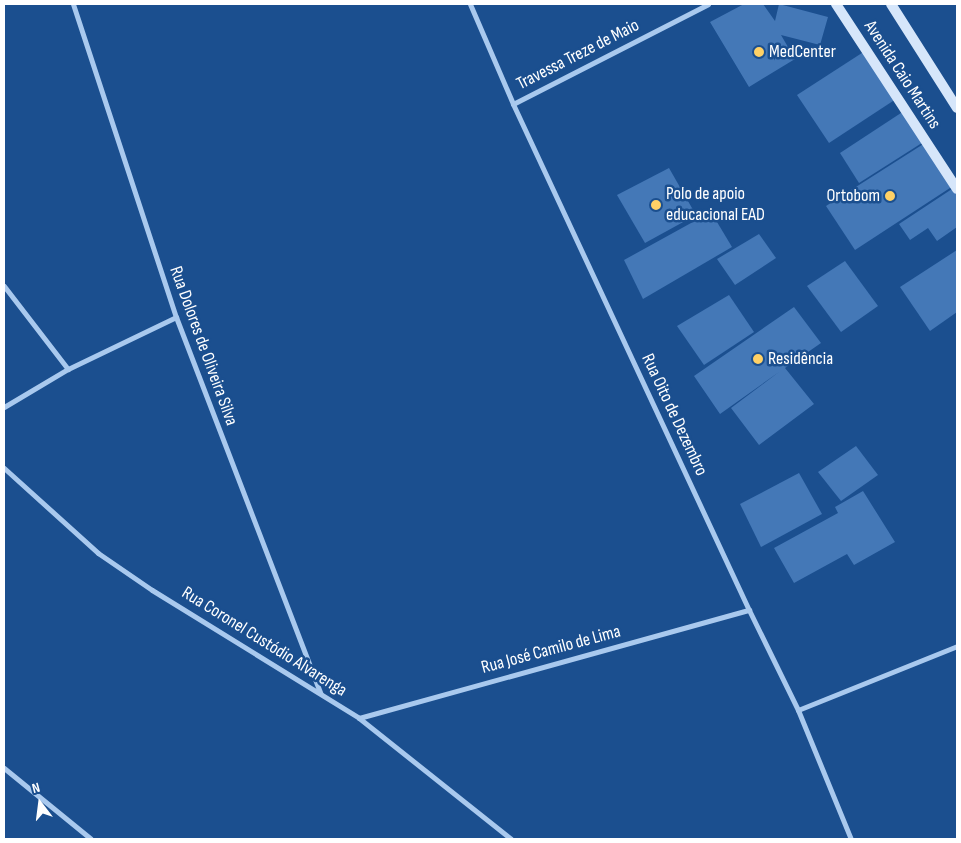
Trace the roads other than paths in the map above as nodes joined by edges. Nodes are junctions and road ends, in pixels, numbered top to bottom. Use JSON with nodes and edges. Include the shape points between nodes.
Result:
{"nodes":[{"id":1,"x":73,"y":4,"type":"edge"},
{"id":2,"x":470,"y":4,"type":"edge"},
{"id":3,"x":708,"y":4,"type":"edge"},
{"id":4,"x":836,"y":4,"type":"edge"},
{"id":5,"x":891,"y":4,"type":"edge"},
{"id":6,"x":514,"y":104,"type":"junction"},
{"id":7,"x":957,"y":108,"type":"edge"},
{"id":8,"x":957,"y":189,"type":"edge"},
{"id":9,"x":4,"y":286,"type":"edge"},
{"id":10,"x":176,"y":317,"type":"junction"},
{"id":11,"x":68,"y":369,"type":"junction"},
{"id":12,"x":4,"y":407,"type":"edge"},
{"id":13,"x":4,"y":468,"type":"edge"},
{"id":14,"x":749,"y":610,"type":"junction"},
{"id":15,"x":957,"y":646,"type":"edge"},
{"id":16,"x":320,"y":692,"type":"junction"},
{"id":17,"x":798,"y":710,"type":"junction"},
{"id":18,"x":359,"y":718,"type":"junction"},
{"id":19,"x":4,"y":768,"type":"edge"},
{"id":20,"x":91,"y":839,"type":"edge"},
{"id":21,"x":511,"y":839,"type":"edge"},
{"id":22,"x":852,"y":839,"type":"edge"}],
"edges":[{"from":1,"to":10,"type":"street","name":"Rua Dolores de Oliveira Silva"},
{"from":2,"to":6,"type":"street","name":"Rua Oito de Dezembro"},
{"from":3,"to":6,"type":"street","name":"Travessa Treze de Maio"},
{"from":4,"to":8,"type":"main road","name":"Avenida Caio Martins"},
{"from":5,"to":7,"type":"main road","name":"Avenida Caio Martins"},
{"from":6,"to":14,"type":"street","name":"Rua Oito de Dezembro"},
{"from":9,"to":11,"type":"street"},
{"from":10,"to":11,"type":"street"},
{"from":10,"to":16,"type":"street","name":"Rua Dolores de Oliveira Silva"},
{"from":11,"to":12,"type":"street"},
{"from":13,"to":16,"type":"street","name":"Rua Coronel Custódio Alvarenga","via":[[98,553],[152,590]]},
{"from":14,"to":17,"type":"street","name":"Rua Oito de Dezembro"},
{"from":14,"to":18,"type":"street","name":"Rua José Camilo de Lima"},
{"from":15,"to":17,"type":"street"},
{"from":16,"to":18,"type":"street","name":"Rua Coronel Custódio Alvarenga"},
{"from":17,"to":22,"type":"street","name":"Rua Oito de Dezembro"},
{"from":18,"to":21,"type":"street","name":"Rua Coronel Custódio Alvarenga"},
{"from":19,"to":20,"type":"street"}]}
